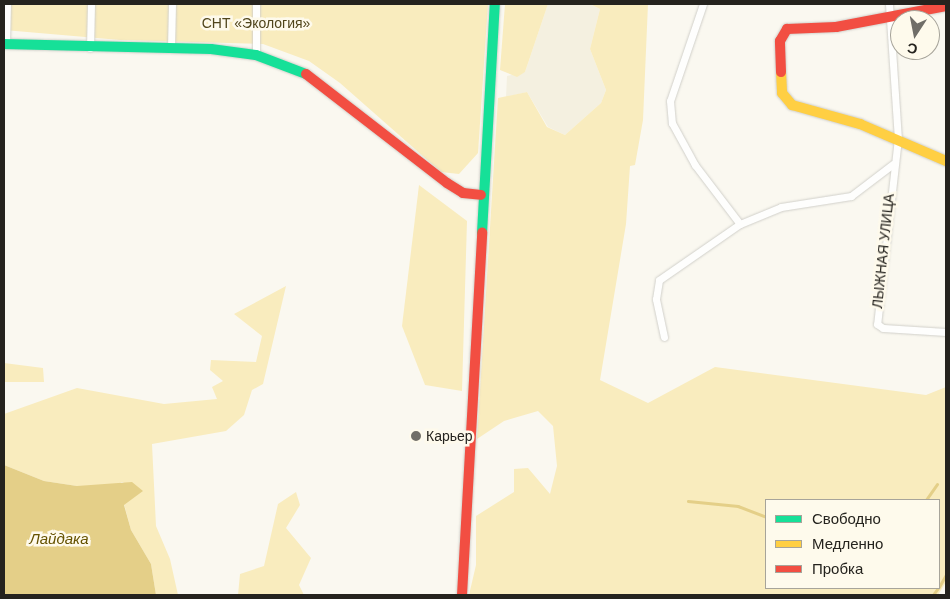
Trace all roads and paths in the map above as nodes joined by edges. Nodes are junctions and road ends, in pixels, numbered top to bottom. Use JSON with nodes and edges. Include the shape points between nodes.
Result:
{"nodes":[{"id":1,"x":7,"y":4,"type":"edge"},
{"id":2,"x":91,"y":4,"type":"edge"},
{"id":3,"x":172,"y":4,"type":"edge"},
{"id":4,"x":256,"y":4,"type":"edge"},
{"id":5,"x":495,"y":4,"type":"edge"},
{"id":6,"x":703,"y":4,"type":"edge"},
{"id":7,"x":946,"y":6,"type":"edge"},
{"id":8,"x":889,"y":8,"type":"edge"},
{"id":9,"x":5,"y":44,"type":"edge"},
{"id":10,"x":171,"y":48,"type":"junction"},
{"id":11,"x":90,"y":49,"type":"junction"},
{"id":12,"x":256,"y":55,"type":"junction"},
{"id":13,"x":898,"y":138,"type":"junction"},
{"id":14,"x":946,"y":160,"type":"edge"},
{"id":15,"x":893,"y":164,"type":"junction"},
{"id":16,"x":481,"y":195,"type":"junction"},
{"id":17,"x":740,"y":224,"type":"junction"},
{"id":18,"x":946,"y":332,"type":"edge"},
{"id":19,"x":664,"y":337,"type":"dead end"},
{"id":20,"x":462,"y":595,"type":"edge"}],
"edges":[{"from":1,"to":9,"type":"street"},
{"from":2,"to":11,"type":"street"},
{"from":3,"to":10,"type":"street"},
{"from":4,"to":12,"type":"street"},
{"from":5,"to":16,"type":"street"},
{"from":6,"to":17,"type":"street","via":[[670,101],[672,123],[695,165]]},
{"from":7,"to":8,"type":"street"},
{"from":8,"to":13,"type":"street","name":"ЛЫЖНАЯ УЛИЦА"},
{"from":8,"to":13,"type":"street","via":[[836,27],[787,29],[780,41],[782,93],[792,105]]},
{"from":9,"to":11,"type":"street"},
{"from":10,"to":11,"type":"street"},
{"from":10,"to":12,"type":"street"},
{"from":12,"to":16,"type":"street","via":[[302,71],[447,184],[463,193]]},
{"from":13,"to":14,"type":"street"},
{"from":13,"to":15,"type":"street","name":"ЛЫЖНАЯ УЛИЦА"},
{"from":15,"to":17,"type":"street","via":[[851,196],[781,207]]},
{"from":15,"to":18,"type":"street","name":"ЛЫЖНАЯ УЛИЦА","via":[[877,324],[883,328]]},
{"from":16,"to":20,"type":"street"},
{"from":17,"to":19,"type":"street","via":[[659,280],[656,299]]}]}
